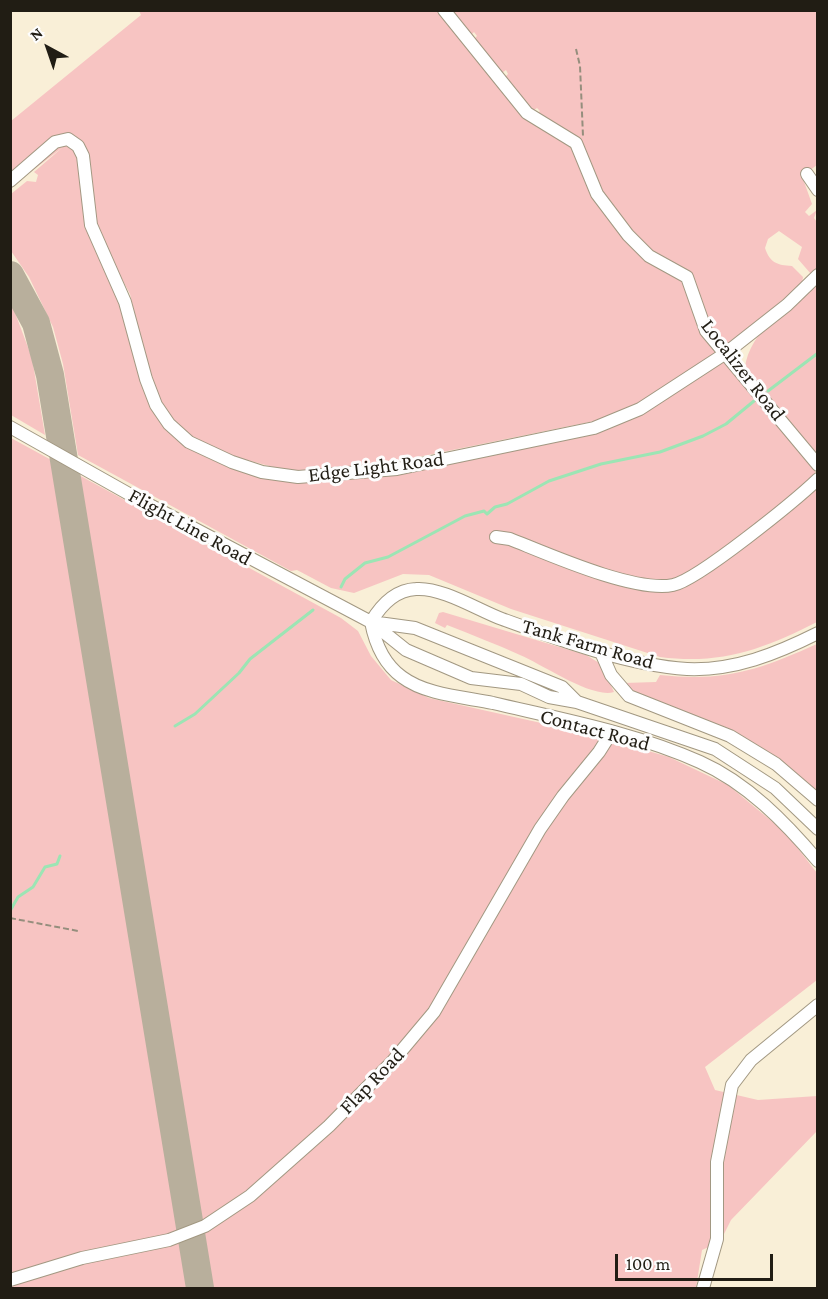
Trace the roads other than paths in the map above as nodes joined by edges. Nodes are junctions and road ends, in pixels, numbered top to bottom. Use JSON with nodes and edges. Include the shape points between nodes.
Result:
{"nodes":[{"id":1,"x":444,"y":10,"type":"edge"},
{"id":2,"x":807,"y":174,"type":"dead end"},
{"id":3,"x":10,"y":181,"type":"edge"},
{"id":4,"x":818,"y":190,"type":"edge"},
{"id":5,"x":818,"y":275,"type":"edge"},
{"id":6,"x":726,"y":353,"type":"junction"},
{"id":7,"x":10,"y":427,"type":"edge"},
{"id":8,"x":818,"y":465,"type":"edge"},
{"id":9,"x":818,"y":479,"type":"edge"},
{"id":10,"x":496,"y":537,"type":"dead end"},
{"id":11,"x":371,"y":622,"type":"junction"},
{"id":12,"x":818,"y":633,"type":"edge"},
{"id":13,"x":600,"y":650,"type":"junction"},
{"id":14,"x":577,"y":702,"type":"junction"},
{"id":15,"x":611,"y":733,"type":"junction"},
{"id":16,"x":818,"y":800,"type":"edge"},
{"id":17,"x":818,"y":829,"type":"edge"},
{"id":18,"x":818,"y":861,"type":"edge"},
{"id":19,"x":818,"y":1005,"type":"edge"},
{"id":20,"x":10,"y":1280,"type":"edge"},
{"id":21,"x":703,"y":1288,"type":"edge"}],
"edges":[{"from":1,"to":6,"type":"lane","name":"Localizer Road","via":[[522,108],[576,143],[597,194],[628,235],[649,255],[687,277],[706,331]]},
{"from":2,"to":4,"type":"lane"},
{"from":3,"to":6,"type":"lane","name":"Edge Light Road","via":[[55,142],[68,139],[78,146],[83,156],[90,225],[125,302],[156,405],[168,423],[189,442],[262,472],[298,477],[398,469],[594,429],[640,409]]},
{"from":5,"to":6,"type":"lane","name":"Edge Light Road"},
{"from":6,"to":8,"type":"lane","name":"Localizer Road"},
{"from":7,"to":11,"type":"lane","name":"Flight Line Road"},
{"from":9,"to":10,"type":"lane","via":[[689,579],[672,585],[655,586],[622,579]]},
{"from":11,"to":13,"type":"lane","name":"Tank Farm Road","via":[[396,595],[423,589]]},
{"from":11,"to":14,"type":"lane","name":"Flight Line Road","via":[[415,628],[562,687]]},
{"from":11,"to":14,"type":"lane","name":"Flight Line Road","via":[[406,650],[471,678],[521,684],[549,697]]},
{"from":11,"to":15,"type":"lane","name":"Contact Road","via":[[387,662],[411,682]]},
{"from":12,"to":13,"type":"lane","name":"Tank Farm Road","via":[[762,658],[718,668],[670,668]]},
{"from":13,"to":16,"type":"lane","via":[[611,675],[629,696],[730,736],[776,764]]},
{"from":14,"to":17,"type":"lane","name":"Flight Line Road","via":[[715,749],[775,788]]},
{"from":15,"to":18,"type":"lane","name":"Contact Road","via":[[680,754],[725,777],[776,816]]},
{"from":15,"to":20,"type":"lane","name":"Flap Road","via":[[540,829],[434,1012],[392,1062],[250,1197],[205,1226],[169,1240],[82,1258]]},
{"from":19,"to":21,"type":"lane","via":[[751,1060],[732,1084],[717,1162],[716,1249]]}]}
